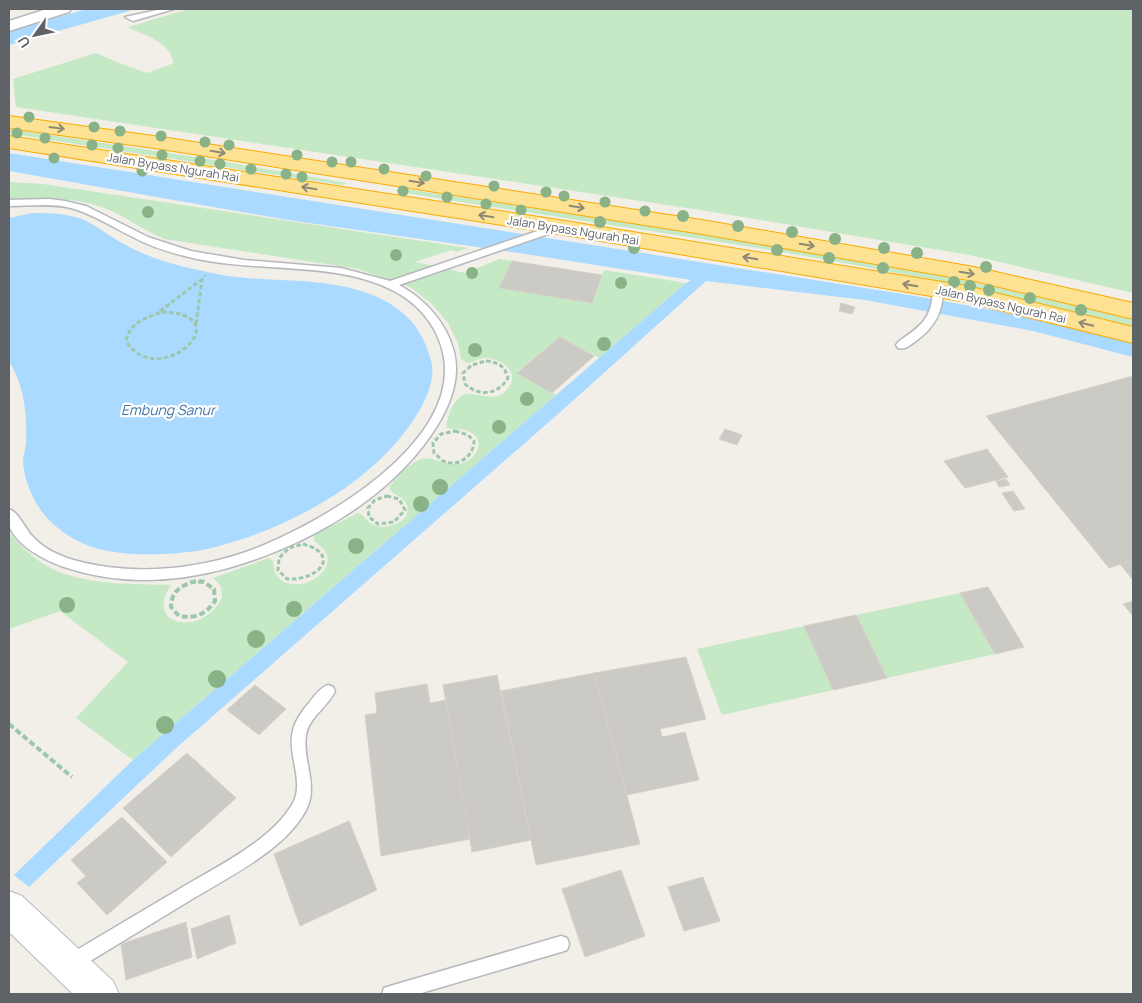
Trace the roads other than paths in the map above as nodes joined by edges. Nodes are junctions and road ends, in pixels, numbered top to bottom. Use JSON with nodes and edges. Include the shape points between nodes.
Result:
{"nodes":[{"id":1,"x":63,"y":9,"type":"edge"},
{"id":2,"x":170,"y":9,"type":"edge"},
{"id":3,"x":130,"y":17,"type":"dead end"},
{"id":4,"x":9,"y":26,"type":"edge"},
{"id":5,"x":9,"y":122,"type":"edge"},
{"id":6,"x":9,"y":142,"type":"edge"},
{"id":7,"x":368,"y":174,"type":"junction"},
{"id":8,"x":358,"y":196,"type":"junction"},
{"id":9,"x":9,"y":204,"type":"edge"},
{"id":10,"x":559,"y":227,"type":"junction"},
{"id":11,"x":388,"y":285,"type":"junction"},
{"id":12,"x":938,"y":294,"type":"junction"},
{"id":13,"x":1133,"y":311,"type":"edge"},
{"id":14,"x":1133,"y":336,"type":"edge"},
{"id":15,"x":902,"y":345,"type":"dead end"},
{"id":16,"x":9,"y":514,"type":"edge"},
{"id":17,"x":328,"y":691,"type":"dead end"},
{"id":18,"x":9,"y":908,"type":"edge"},
{"id":19,"x":561,"y":944,"type":"dead end"},
{"id":20,"x":68,"y":965,"type":"junction"},
{"id":21,"x":100,"y":994,"type":"edge"},
{"id":22,"x":390,"y":994,"type":"edge"}],
"edges":[{"from":1,"to":4,"type":"street"},
{"from":2,"to":3,"type":"lane","via":[[133,19]]},
{"from":5,"to":7,"type":"highway","name":"Jalan Bypass Ngurah Rai","one_way":true},
{"from":8,"to":6,"type":"highway","name":"Jalan Bypass Ngurah Rai","one_way":true},
{"from":7,"to":8,"type":"highway"},
{"from":7,"to":13,"type":"highway","name":"Jalan Bypass Ngurah Rai","one_way":true,"via":[[702,226],[965,272]]},
{"from":10,"to":8,"type":"highway","name":"Jalan Bypass Ngurah Rai","one_way":true},
{"from":9,"to":11,"type":"lane","via":[[69,204],[97,212],[145,240],[177,250],[261,266],[330,269]]},
{"from":10,"to":11,"type":"lane"},
{"from":12,"to":10,"type":"highway","name":"Jalan Bypass Ngurah Rai","one_way":true},
{"from":11,"to":16,"type":"lane","via":[[407,294],[433,317],[449,343],[451,382],[438,417],[411,453],[388,476],[342,510],[283,542],[246,557],[190,570],[139,574],[109,573],[62,563],[36,548]]},
{"from":14,"to":12,"type":"highway","name":"Jalan Bypass Ngurah Rai","one_way":true,"via":[[967,294]]},
{"from":12,"to":15,"type":"lane","via":[[934,315],[926,328]]},
{"from":17,"to":20,"type":"lane","via":[[303,721],[299,735],[303,787],[301,805],[289,821],[240,861]]},
{"from":18,"to":20,"type":"street"},
{"from":19,"to":22,"type":"lane"},
{"from":20,"to":21,"type":"street"}]}
